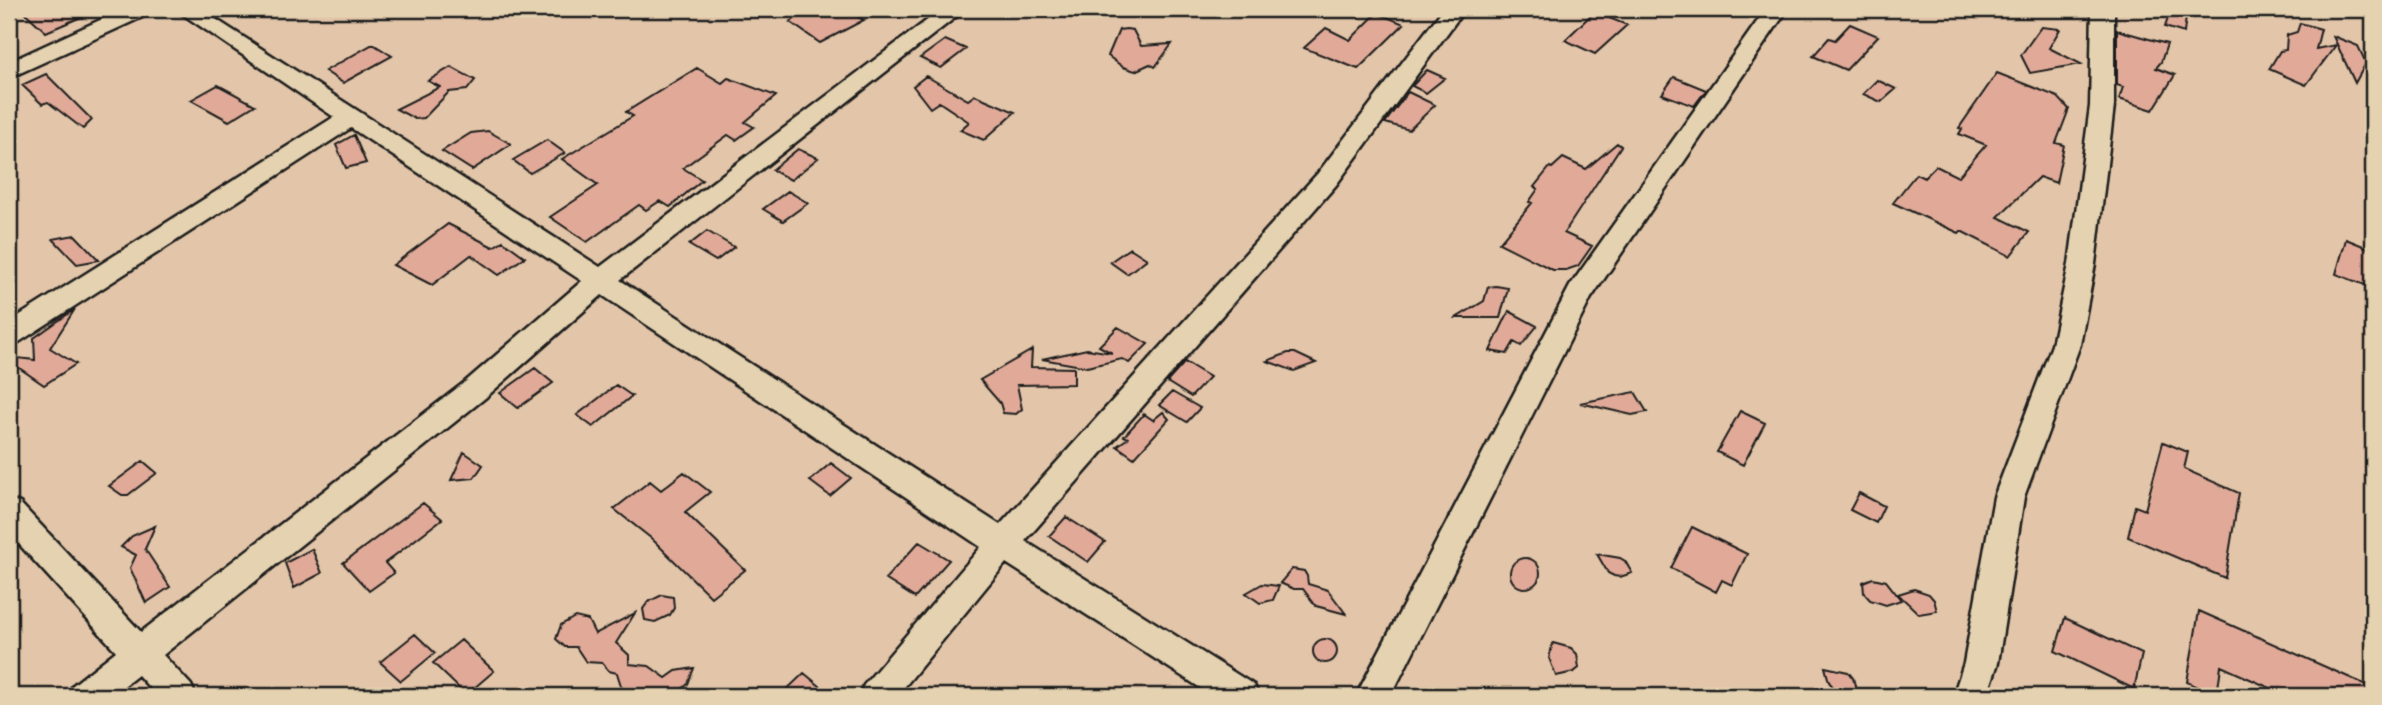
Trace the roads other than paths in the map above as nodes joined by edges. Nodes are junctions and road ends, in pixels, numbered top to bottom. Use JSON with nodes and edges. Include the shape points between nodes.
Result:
{"nodes":[{"id":1,"x":141,"y":9,"type":"edge"},
{"id":2,"x":186,"y":9,"type":"edge"},
{"id":3,"x":955,"y":9,"type":"edge"},
{"id":4,"x":1454,"y":9,"type":"edge"},
{"id":5,"x":1777,"y":9,"type":"edge"},
{"id":6,"x":2103,"y":9,"type":"edge"},
{"id":7,"x":9,"y":71,"type":"edge"},
{"id":8,"x":352,"y":117,"type":"junction"},
{"id":9,"x":601,"y":280,"type":"junction"},
{"id":10,"x":9,"y":335,"type":"edge"},
{"id":11,"x":9,"y":512,"type":"edge"},
{"id":12,"x":1003,"y":544,"type":"junction"},
{"id":13,"x":141,"y":654,"type":"junction"},
{"id":14,"x":85,"y":696,"type":"edge"},
{"id":15,"x":179,"y":696,"type":"edge"},
{"id":16,"x":876,"y":696,"type":"edge"},
{"id":17,"x":1242,"y":696,"type":"edge"},
{"id":18,"x":1373,"y":696,"type":"edge"},
{"id":19,"x":1970,"y":696,"type":"edge"}],
"edges":[{"from":1,"to":7,"type":"street"},
{"from":2,"to":8,"type":"street"},
{"from":3,"to":9,"type":"street"},
{"from":4,"to":12,"type":"street","via":[[1327,179]]},
{"from":5,"to":18,"type":"street","via":[[1580,293]]},
{"from":6,"to":19,"type":"street","via":[[2102,106],[2082,264],[2066,345],[2008,497],[1981,663]]},
{"from":8,"to":9,"type":"street"},
{"from":8,"to":10,"type":"street"},
{"from":9,"to":12,"type":"street"},
{"from":9,"to":13,"type":"street","via":[[475,390]]},
{"from":11,"to":13,"type":"street"},
{"from":12,"to":16,"type":"street"},
{"from":12,"to":17,"type":"street"},
{"from":13,"to":14,"type":"street"},
{"from":13,"to":15,"type":"street"}]}
